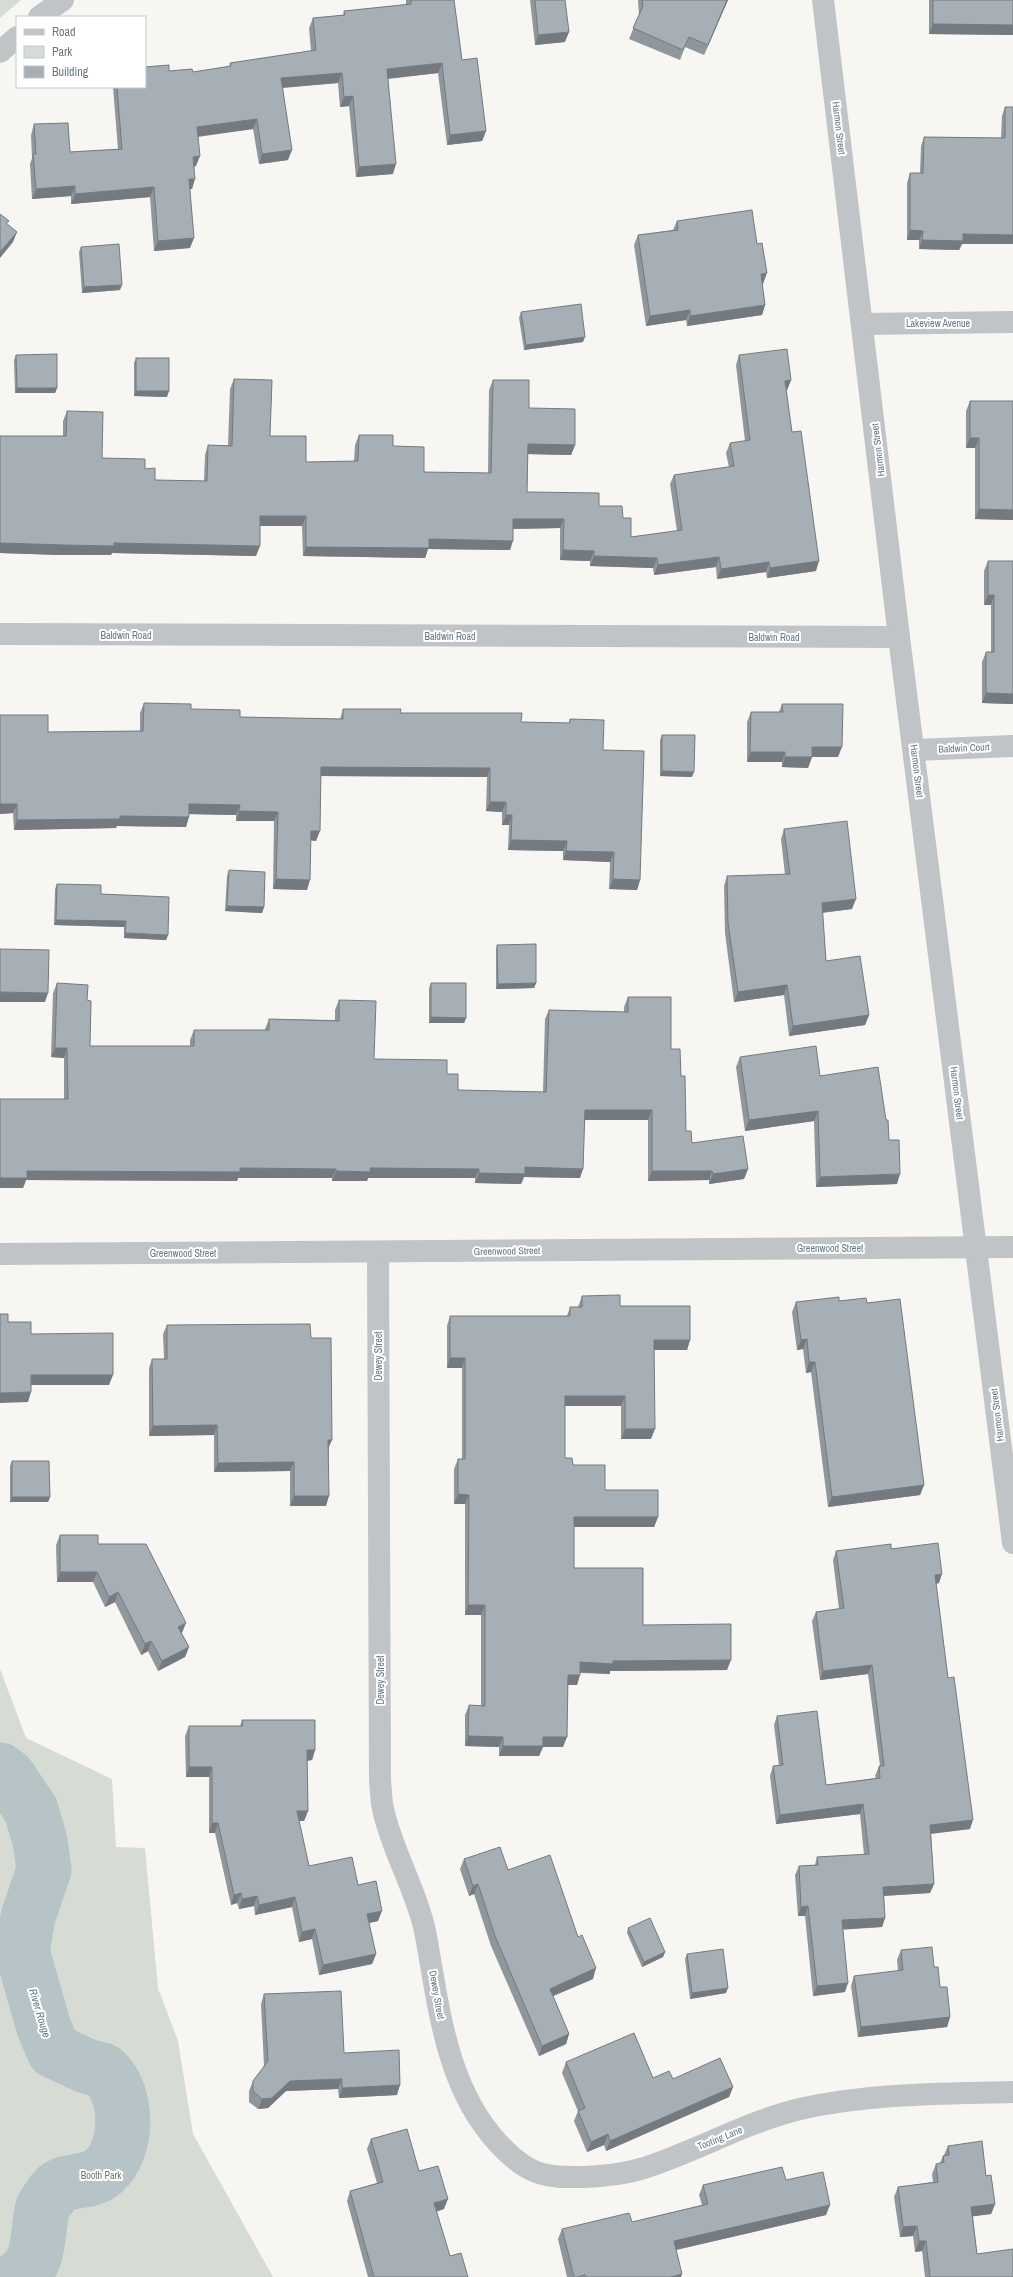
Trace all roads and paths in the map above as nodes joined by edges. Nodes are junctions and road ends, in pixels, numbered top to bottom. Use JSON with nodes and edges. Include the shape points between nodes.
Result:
{"nodes":[{"id":1,"x":63,"y":0,"type":"edge"},
{"id":2,"x":823,"y":0,"type":"edge"},
{"id":3,"x":40,"y":16,"type":"edge"},
{"id":4,"x":16,"y":38,"type":"edge"},
{"id":5,"x":0,"y":52,"type":"edge"},
{"id":6,"x":1013,"y":322,"type":"edge"},
{"id":7,"x":863,"y":324,"type":"junction"},
{"id":8,"x":0,"y":634,"type":"edge"},
{"id":9,"x":899,"y":637,"type":"junction"},
{"id":10,"x":1013,"y":746,"type":"edge"},
{"id":11,"x":915,"y":750,"type":"junction"},
{"id":12,"x":1013,"y":1247,"type":"edge"},
{"id":13,"x":976,"y":1248,"type":"junction"},
{"id":14,"x":378,"y":1252,"type":"junction"},
{"id":15,"x":0,"y":1254,"type":"edge"},
{"id":16,"x":1013,"y":1543,"type":"edge"},
{"id":17,"x":1013,"y":2092,"type":"edge"},
{"id":18,"x":465,"y":2095,"type":"joint"}],
"edges":[{"from":1,"to":3,"type":"street"},
{"from":2,"to":7,"type":"street","name":"Harmon Street"},
{"from":4,"to":5,"type":"street"},
{"from":6,"to":7,"type":"street","name":"Lakeview Avenue"},
{"from":7,"to":9,"type":"street","name":"Harmon Street"},
{"from":8,"to":9,"type":"street","name":"Baldwin Road"},
{"from":9,"to":11,"type":"street","name":"Harmon Street"},
{"from":10,"to":11,"type":"street","name":"Baldwin Court"},
{"from":11,"to":13,"type":"street","name":"Harmon Street"},
{"from":12,"to":13,"type":"street","name":"Greenwood Street"},
{"from":13,"to":14,"type":"street","name":"Greenwood Street"},
{"from":13,"to":16,"type":"street","name":"Harmon Street"},
{"from":14,"to":15,"type":"street","name":"Greenwood Street"},
{"from":14,"to":18,"type":"street","name":"Dewey Street","via":[[382,1808],[414,1892],[424,1928],[442,2023]]},
{"from":17,"to":18,"type":"street","name":"Tooting Lane","via":[[882,2097],[801,2109],[771,2118],[644,2168],[618,2175],[563,2177],[538,2173],[509,2155],[477,2117]]}]}
